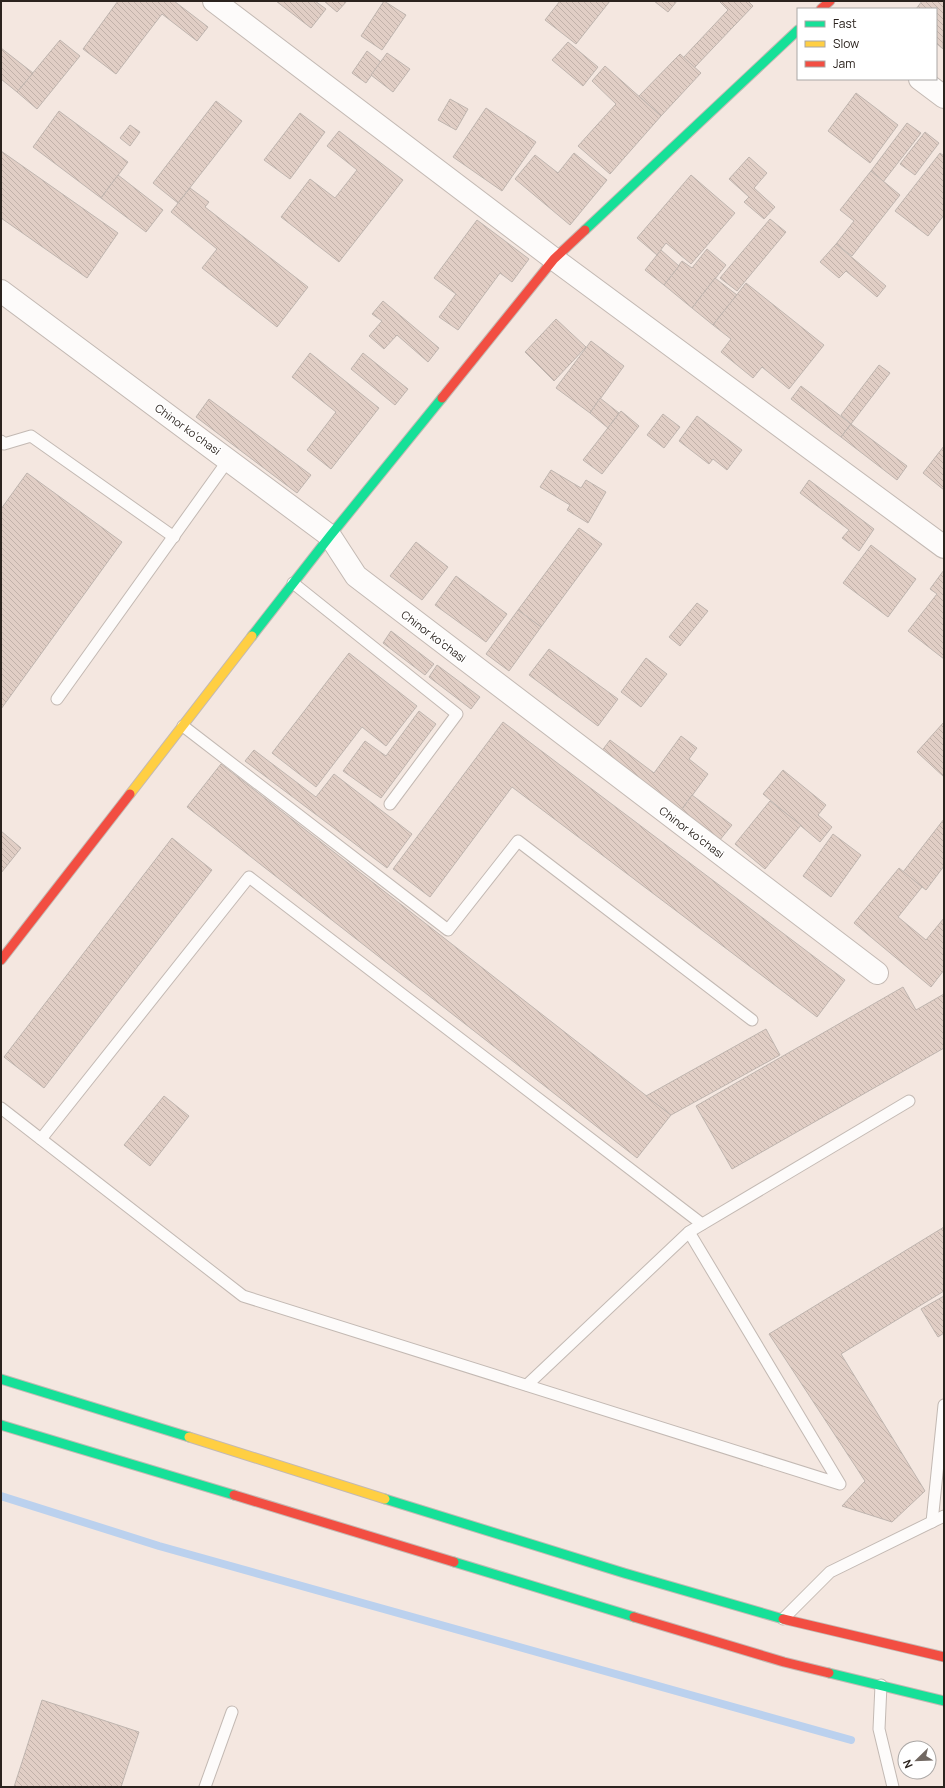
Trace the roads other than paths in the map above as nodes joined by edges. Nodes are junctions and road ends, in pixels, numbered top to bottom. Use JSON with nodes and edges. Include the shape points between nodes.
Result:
{"nodes":[{"id":1,"x":214,"y":1,"type":"edge"},
{"id":2,"x":797,"y":31,"type":"edge"},
{"id":3,"x":921,"y":80,"type":"edge"},
{"id":4,"x":944,"y":97,"type":"edge"},
{"id":5,"x":554,"y":258,"type":"junction"},
{"id":6,"x":1,"y":291,"type":"edge"},
{"id":7,"x":1,"y":441,"type":"edge"},
{"id":8,"x":229,"y":459,"type":"junction"},
{"id":9,"x":330,"y":536,"type":"junction"},
{"id":10,"x":174,"y":537,"type":"junction"},
{"id":11,"x":944,"y":547,"type":"edge"},
{"id":12,"x":293,"y":583,"type":"junction"},
{"id":13,"x":56,"y":699,"type":"dead end"},
{"id":14,"x":183,"y":726,"type":"junction"},
{"id":15,"x":390,"y":804,"type":"dead end"},
{"id":16,"x":1,"y":960,"type":"edge"},
{"id":17,"x":877,"y":973,"type":"dead end"},
{"id":18,"x":752,"y":1020,"type":"dead end"},
{"id":19,"x":909,"y":1101,"type":"dead end"},
{"id":20,"x":1,"y":1108,"type":"edge"},
{"id":21,"x":41,"y":1139,"type":"junction"},
{"id":22,"x":702,"y":1224,"type":"junction"},
{"id":23,"x":689,"y":1232,"type":"junction"},
{"id":24,"x":1,"y":1379,"type":"edge"},
{"id":25,"x":526,"y":1385,"type":"junction"},
{"id":26,"x":944,"y":1405,"type":"edge"},
{"id":27,"x":1,"y":1425,"type":"edge"},
{"id":28,"x":944,"y":1516,"type":"edge"},
{"id":29,"x":932,"y":1522,"type":"junction"},
{"id":30,"x":783,"y":1619,"type":"junction"},
{"id":31,"x":944,"y":1657,"type":"edge"},
{"id":32,"x":881,"y":1685,"type":"junction"},
{"id":33,"x":944,"y":1701,"type":"edge"},
{"id":34,"x":232,"y":1712,"type":"dead end"},
{"id":35,"x":205,"y":1787,"type":"edge"},
{"id":36,"x":893,"y":1787,"type":"edge"}],
"edges":[{"from":1,"to":5,"type":"street"},
{"from":2,"to":5,"type":"main road"},
{"from":3,"to":4,"type":"street"},
{"from":5,"to":9,"type":"main road"},
{"from":5,"to":11,"type":"street"},
{"from":6,"to":8,"type":"street","name":"Chinor ko‘chasi"},
{"from":7,"to":10,"type":"lane","via":[[4,444],[31,436]]},
{"from":8,"to":9,"type":"street","name":"Chinor ko‘chasi"},
{"from":8,"to":10,"type":"lane"},
{"from":9,"to":12,"type":"main road"},
{"from":9,"to":17,"type":"street","name":"Chinor ko‘chasi","via":[[356,576]]},
{"from":10,"to":13,"type":"lane"},
{"from":12,"to":14,"type":"main road"},
{"from":12,"to":15,"type":"lane","via":[[457,714]]},
{"from":14,"to":16,"type":"main road"},
{"from":14,"to":18,"type":"lane","via":[[448,930],[518,840]]},
{"from":19,"to":22,"type":"lane"},
{"from":20,"to":21,"type":"lane"},
{"from":21,"to":22,"type":"lane","via":[[248,877]]},
{"from":21,"to":25,"type":"lane","via":[[243,1296]]},
{"from":22,"to":23,"type":"lane"},
{"from":23,"to":25,"type":"lane"},
{"from":23,"to":25,"type":"lane","via":[[840,1484]]},
{"from":24,"to":30,"type":"main road","via":[[624,1573]]},
{"from":26,"to":29,"type":"lane"},
{"from":27,"to":32,"type":"main road","via":[[784,1662]]},
{"from":28,"to":29,"type":"lane"},
{"from":29,"to":30,"type":"lane","via":[[830,1572]]},
{"from":30,"to":31,"type":"main road"},
{"from":32,"to":33,"type":"main road"},
{"from":32,"to":36,"type":"lane","via":[[879,1729]]},
{"from":34,"to":35,"type":"lane"}]}
